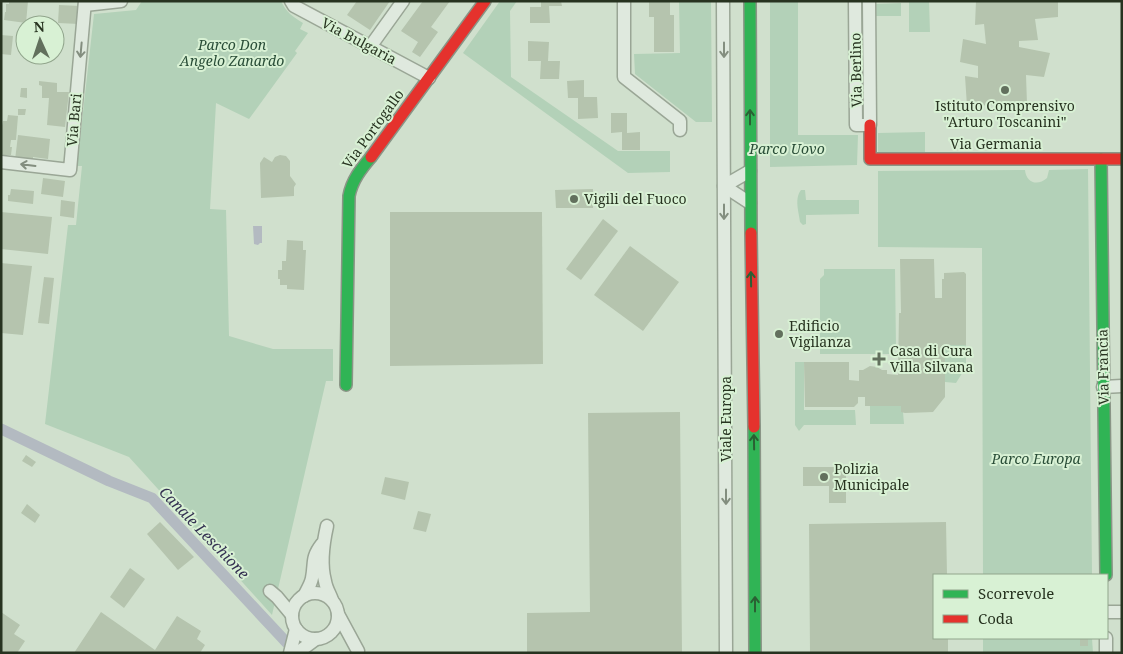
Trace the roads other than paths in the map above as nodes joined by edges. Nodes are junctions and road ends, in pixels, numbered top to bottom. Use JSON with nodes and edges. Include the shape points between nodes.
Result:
{"nodes":[{"id":1,"x":121,"y":1,"type":"edge"},
{"id":2,"x":291,"y":1,"type":"edge"},
{"id":3,"x":403,"y":1,"type":"edge"},
{"id":4,"x":485,"y":1,"type":"edge"},
{"id":5,"x":624,"y":1,"type":"edge"},
{"id":6,"x":723,"y":1,"type":"edge"},
{"id":7,"x":750,"y":1,"type":"edge"},
{"id":8,"x":855,"y":1,"type":"edge"},
{"id":9,"x":869,"y":1,"type":"edge"},
{"id":10,"x":85,"y":3,"type":"edge"},
{"id":11,"x":370,"y":47,"type":"junction"},
{"id":12,"x":429,"y":78,"type":"junction"},
{"id":13,"x":870,"y":125,"type":"junction"},
{"id":14,"x":680,"y":130,"type":"dead end"},
{"id":15,"x":870,"y":159,"type":"joint"},
{"id":16,"x":1101,"y":159,"type":"junction"},
{"id":17,"x":1122,"y":159,"type":"edge"},
{"id":18,"x":1,"y":162,"type":"edge"},
{"id":19,"x":750,"y":171,"type":"junction"},
{"id":20,"x":724,"y":186,"type":"junction"},
{"id":21,"x":750,"y":203,"type":"junction"},
{"id":22,"x":346,"y":385,"type":"dead end"},
{"id":23,"x":1122,"y":386,"type":"edge"},
{"id":24,"x":1104,"y":387,"type":"junction"},
{"id":25,"x":327,"y":526,"type":"dead end"},
{"id":26,"x":323,"y":542,"type":"junction"},
{"id":27,"x":1106,"y":574,"type":"edge"},
{"id":28,"x":301,"y":598,"type":"junction"},
{"id":29,"x":332,"y":600,"type":"junction"},
{"id":30,"x":1108,"y":612,"type":"edge"},
{"id":31,"x":1122,"y":612,"type":"edge"},
{"id":32,"x":338,"y":614,"type":"junction"},
{"id":33,"x":292,"y":615,"type":"junction"},
{"id":34,"x":296,"y":629,"type":"junction"},
{"id":35,"x":330,"y":634,"type":"junction"},
{"id":36,"x":316,"y":639,"type":"junction"},
{"id":37,"x":1106,"y":639,"type":"edge"},
{"id":38,"x":358,"y":652,"type":"edge"},
{"id":39,"x":290,"y":653,"type":"edge"},
{"id":40,"x":297,"y":653,"type":"edge"},
{"id":41,"x":726,"y":653,"type":"edge"},
{"id":42,"x":755,"y":653,"type":"edge"},
{"id":43,"x":1106,"y":653,"type":"edge"}],
"edges":[{"from":1,"to":10,"type":"street"},
{"from":2,"to":11,"type":"street","name":"Via Bulgaria","via":[[294,6]]},
{"from":3,"to":11,"type":"street"},
{"from":4,"to":12,"type":"street","name":"Via Portogallo"},
{"from":5,"to":14,"type":"street","via":[[624,77],[680,121]]},
{"from":6,"to":20,"type":"street","name":"Viale Europa","one_way":true},
{"from":19,"to":7,"type":"street","name":"Viale Europa","one_way":true},
{"from":8,"to":13,"type":"street","name":"Via Berlino","via":[[856,125]]},
{"from":9,"to":13,"type":"street","name":"Via Berlino"},
{"from":10,"to":18,"type":"street","name":"Via Bari","one_way":true,"via":[[70,170]]},
{"from":11,"to":12,"type":"street","name":"Via Bulgaria"},
{"from":12,"to":22,"type":"street","name":"Via Portogallo","via":[[351,186]]},
{"from":13,"to":15,"type":"street","name":"Via Berlino"},
{"from":15,"to":16,"type":"street","name":"Via Germania"},
{"from":16,"to":17,"type":"street","name":"Via Germania"},
{"from":16,"to":24,"type":"street","name":"Via Francia"},
{"from":19,"to":20,"type":"street"},
{"from":19,"to":21,"type":"street","name":"Viale Europa"},
{"from":20,"to":21,"type":"street"},
{"from":20,"to":41,"type":"street","name":"Viale Europa","one_way":true},
{"from":42,"to":21,"type":"street","name":"Viale Europa","one_way":true},
{"from":23,"to":24,"type":"street"},
{"from":24,"to":27,"type":"street","name":"Via Francia"},
{"from":25,"to":26,"type":"street"},
{"from":26,"to":28,"type":"street","via":[[313,560],[311,583]]},
{"from":26,"to":29,"type":"street","via":[[325,582]]},
{"from":28,"to":29,"type":"street","via":[[319,593]]},
{"from":28,"to":33,"type":"street"},
{"from":28,"to":33,"type":"street","via":[[273,594]]},
{"from":29,"to":32,"type":"street"},
{"from":30,"to":31,"type":"street"},
{"from":32,"to":35,"type":"street","via":[[338,621]]},
{"from":32,"to":38,"type":"street"},
{"from":33,"to":34,"type":"street"},
{"from":34,"to":36,"type":"street","via":[[302,635]]},
{"from":34,"to":39,"type":"street"},
{"from":35,"to":36,"type":"street"},
{"from":35,"to":38,"type":"street","via":[[348,641]]},
{"from":36,"to":40,"type":"street"},
{"from":37,"to":43,"type":"street"}]}
